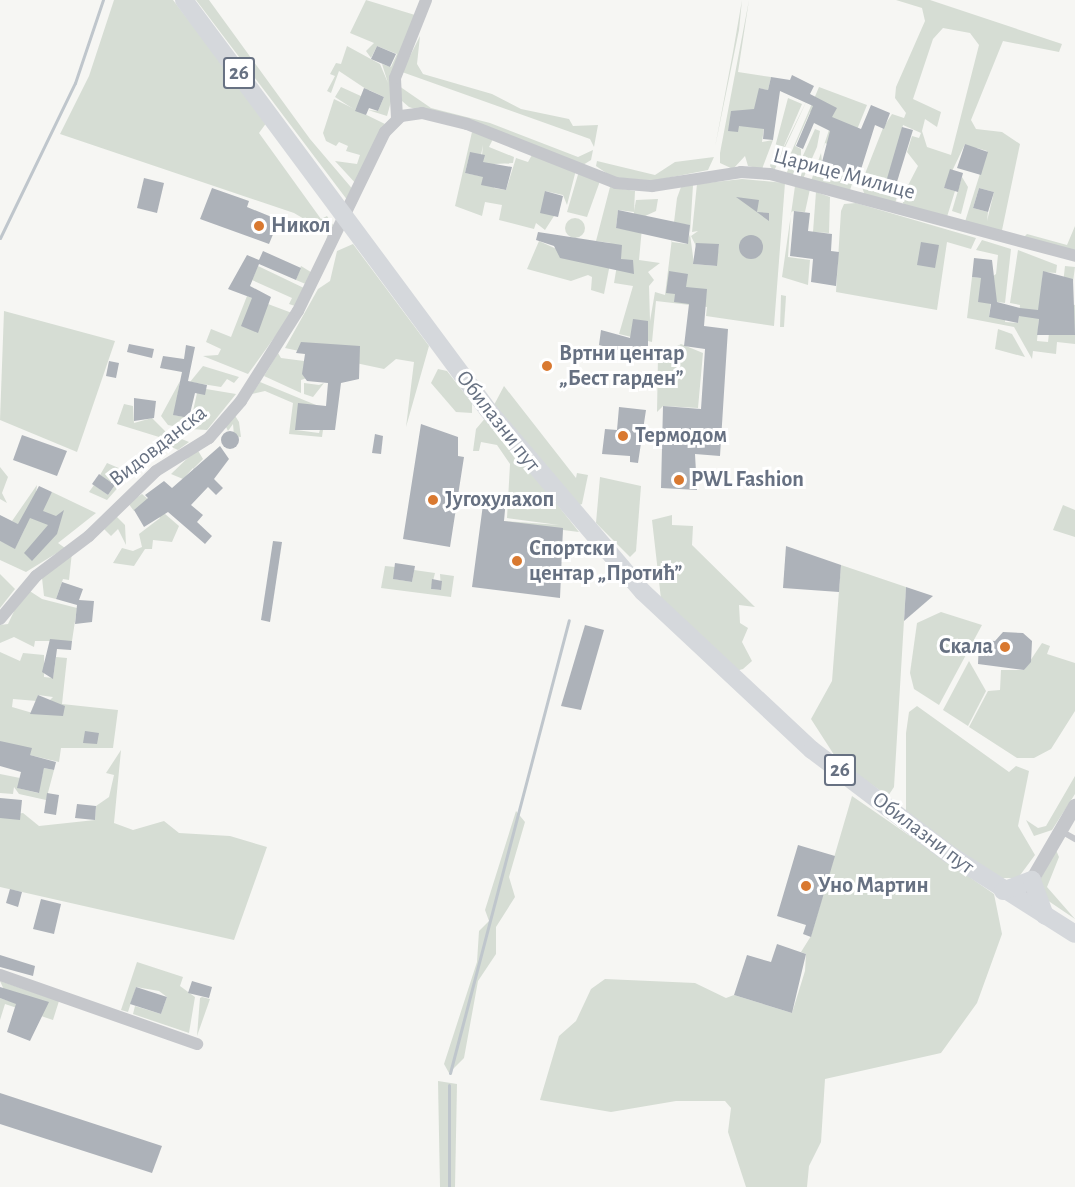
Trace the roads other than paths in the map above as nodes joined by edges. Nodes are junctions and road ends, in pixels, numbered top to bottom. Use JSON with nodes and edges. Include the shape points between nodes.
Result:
{"nodes":[{"id":1,"x":183,"y":0,"type":"edge"},
{"id":2,"x":426,"y":0,"type":"edge"},
{"id":3,"x":397,"y":118,"type":"junction"},
{"id":4,"x":347,"y":219,"type":"junction"},
{"id":5,"x":1075,"y":256,"type":"edge"},
{"id":6,"x":0,"y":619,"type":"edge"},
{"id":7,"x":1075,"y":806,"type":"edge"},
{"id":8,"x":1060,"y":831,"type":"junction"},
{"id":9,"x":1075,"y":839,"type":"edge"},
{"id":10,"x":1032,"y":880,"type":"junction"},
{"id":11,"x":1003,"y":891,"type":"junction"},
{"id":12,"x":1021,"y":901,"type":"junction"},
{"id":13,"x":1045,"y":916,"type":"junction"},
{"id":14,"x":1075,"y":934,"type":"edge"},
{"id":15,"x":0,"y":975,"type":"edge"},
{"id":16,"x":196,"y":1044,"type":"dead end"}],
"edges":[{"from":1,"to":4,"type":"main road","name":"Обилазни пут","number":"26"},
{"from":2,"to":3,"type":"street","via":[[395,78]]},
{"from":3,"to":4,"type":"street","via":[[385,132]]},
{"from":3,"to":5,"type":"street","name":"Царице Милице","via":[[422,113],[458,122],[616,183],[652,186],[741,172],[770,174]]},
{"from":4,"to":6,"type":"street","name":"Видовданска","via":[[289,326],[221,426],[121,500],[89,536],[22,589]]},
{"from":4,"to":11,"type":"main road","name":"Обилазни пут","number":"26","via":[[488,410],[643,592],[785,728]]},
{"from":7,"to":8,"type":"street"},
{"from":8,"to":9,"type":"lane"},
{"from":8,"to":10,"type":"street"},
{"from":10,"to":11,"type":"main road"},
{"from":10,"to":12,"type":"street"},
{"from":10,"to":13,"type":"main road"},
{"from":11,"to":12,"type":"main road","name":"Обилазни пут","number":"26"},
{"from":12,"to":13,"type":"main road","name":"Обилазни пут","number":"26"},
{"from":13,"to":14,"type":"main road","name":"Обилазни пут","number":"26"},
{"from":15,"to":16,"type":"street"}]}
